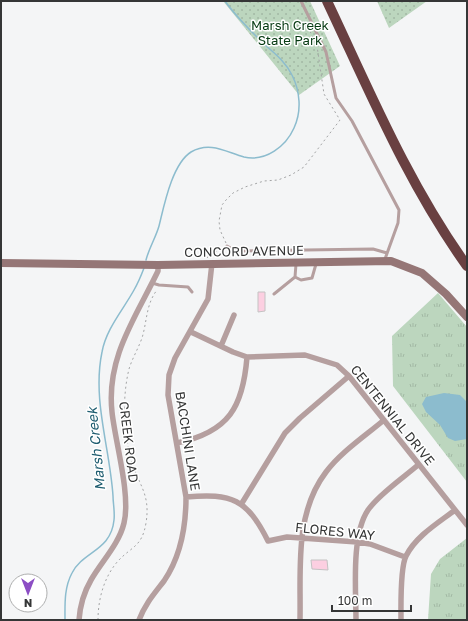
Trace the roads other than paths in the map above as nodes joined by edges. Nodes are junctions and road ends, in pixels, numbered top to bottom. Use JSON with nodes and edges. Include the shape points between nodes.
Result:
{"nodes":[{"id":1,"x":302,"y":1,"type":"edge"},
{"id":2,"x":327,"y":1,"type":"edge"},
{"id":3,"x":228,"y":246,"type":"road end"},
{"id":4,"x":386,"y":257,"type":"junction"},
{"id":5,"x":209,"y":261,"type":"junction"},
{"id":6,"x":296,"y":262,"type":"junction"},
{"id":7,"x":316,"y":262,"type":"junction"},
{"id":8,"x":1,"y":263,"type":"edge"},
{"id":9,"x":158,"y":265,"type":"junction"},
{"id":10,"x":467,"y":266,"type":"edge"},
{"id":11,"x":295,"y":277,"type":"junction"},
{"id":12,"x":152,"y":283,"type":"junction"},
{"id":13,"x":192,"y":292,"type":"dead end"},
{"id":14,"x":274,"y":294,"type":"dead end"},
{"id":15,"x":234,"y":315,"type":"dead end"},
{"id":16,"x":467,"y":318,"type":"edge"},
{"id":17,"x":191,"y":332,"type":"junction"},
{"id":18,"x":221,"y":346,"type":"junction"},
{"id":19,"x":247,"y":357,"type":"junction"},
{"id":20,"x":350,"y":376,"type":"junction"},
{"id":21,"x":384,"y":420,"type":"junction"},
{"id":22,"x":177,"y":442,"type":"junction"},
{"id":23,"x":418,"y":465,"type":"junction"},
{"id":24,"x":186,"y":497,"type":"junction"},
{"id":25,"x":242,"y":503,"type":"junction"},
{"id":26,"x":455,"y":510,"type":"junction"},
{"id":27,"x":467,"y":525,"type":"edge"},
{"id":28,"x":301,"y":537,"type":"junction"},
{"id":29,"x":357,"y":542,"type":"junction"},
{"id":30,"x":405,"y":557,"type":"junction"},
{"id":31,"x":79,"y":620,"type":"edge"},
{"id":32,"x":139,"y":620,"type":"edge"},
{"id":33,"x":300,"y":620,"type":"edge"},
{"id":34,"x":356,"y":620,"type":"edge"},
{"id":35,"x":401,"y":620,"type":"edge"}],
"edges":[{"from":1,"to":4,"type":"lane","via":[[326,52],[336,98],[352,121],[399,210],[398,223]]},
{"from":2,"to":10,"type":"highway","via":[[419,194]]},
{"from":3,"to":4,"type":"lane","via":[[236,251],[373,249]]},
{"from":4,"to":7,"type":"street","name":"CONCORD AVENUE"},
{"from":4,"to":16,"type":"street","name":"CONCORD AVENUE","via":[[390,261],[422,273],[446,294]]},
{"from":5,"to":6,"type":"street","name":"CONCORD AVENUE"},
{"from":5,"to":9,"type":"street","name":"CONCORD AVENUE"},
{"from":5,"to":17,"type":"street","name":"BACCHINI LANE","via":[[208,299]]},
{"from":6,"to":7,"type":"street","name":"CONCORD AVENUE"},
{"from":6,"to":11,"type":"lane"},
{"from":7,"to":11,"type":"lane","via":[[312,278],[301,280]]},
{"from":8,"to":9,"type":"street","name":"CONCORD AVENUE"},
{"from":9,"to":12,"type":"street","name":"CREEK ROAD"},
{"from":11,"to":14,"type":"lane"},
{"from":12,"to":13,"type":"lane","via":[[159,286],[188,287]]},
{"from":12,"to":31,"type":"street","name":"CREEK ROAD","via":[[121,342],[112,377],[112,410],[125,494],[124,522],[110,553],[91,580],[80,604]]},
{"from":15,"to":18,"type":"street"},
{"from":17,"to":18,"type":"street","name":"CENTENNIAL DRIVE"},
{"from":17,"to":22,"type":"street","name":"BACCHINI LANE","via":[[175,358],[169,374],[168,395]]},
{"from":18,"to":19,"type":"street","name":"CENTENNIAL DRIVE"},
{"from":19,"to":20,"type":"street","name":"CENTENNIAL DRIVE","via":[[304,355],[338,365]]},
{"from":19,"to":22,"type":"street","via":[[245,379],[237,406],[207,434]]},
{"from":20,"to":21,"type":"street","name":"CENTENNIAL DRIVE"},
{"from":20,"to":25,"type":"street","via":[[285,433]]},
{"from":21,"to":23,"type":"street","name":"CENTENNIAL DRIVE"},
{"from":21,"to":28,"type":"street","via":[[336,460],[326,472],[307,509]]},
{"from":22,"to":24,"type":"street","name":"BACCHINI LANE"},
{"from":23,"to":26,"type":"street","name":"CENTENNIAL DRIVE"},
{"from":23,"to":29,"type":"street","via":[[367,510]]},
{"from":24,"to":25,"type":"street","via":[[216,496]]},
{"from":24,"to":32,"type":"street","name":"BACCHINI LANE","via":[[182,542],[164,580],[143,608]]},
{"from":25,"to":28,"type":"street","name":"FLORES WAY","via":[[261,526],[268,541]]},
{"from":26,"to":27,"type":"street","name":"CENTENNIAL DRIVE"},
{"from":26,"to":30,"type":"street","via":[[422,536]]},
{"from":28,"to":29,"type":"street","name":"FLORES WAY"},
{"from":28,"to":33,"type":"street"},
{"from":29,"to":30,"type":"street","name":"FLORES WAY"},
{"from":29,"to":34,"type":"street"},
{"from":30,"to":35,"type":"street"}]}
